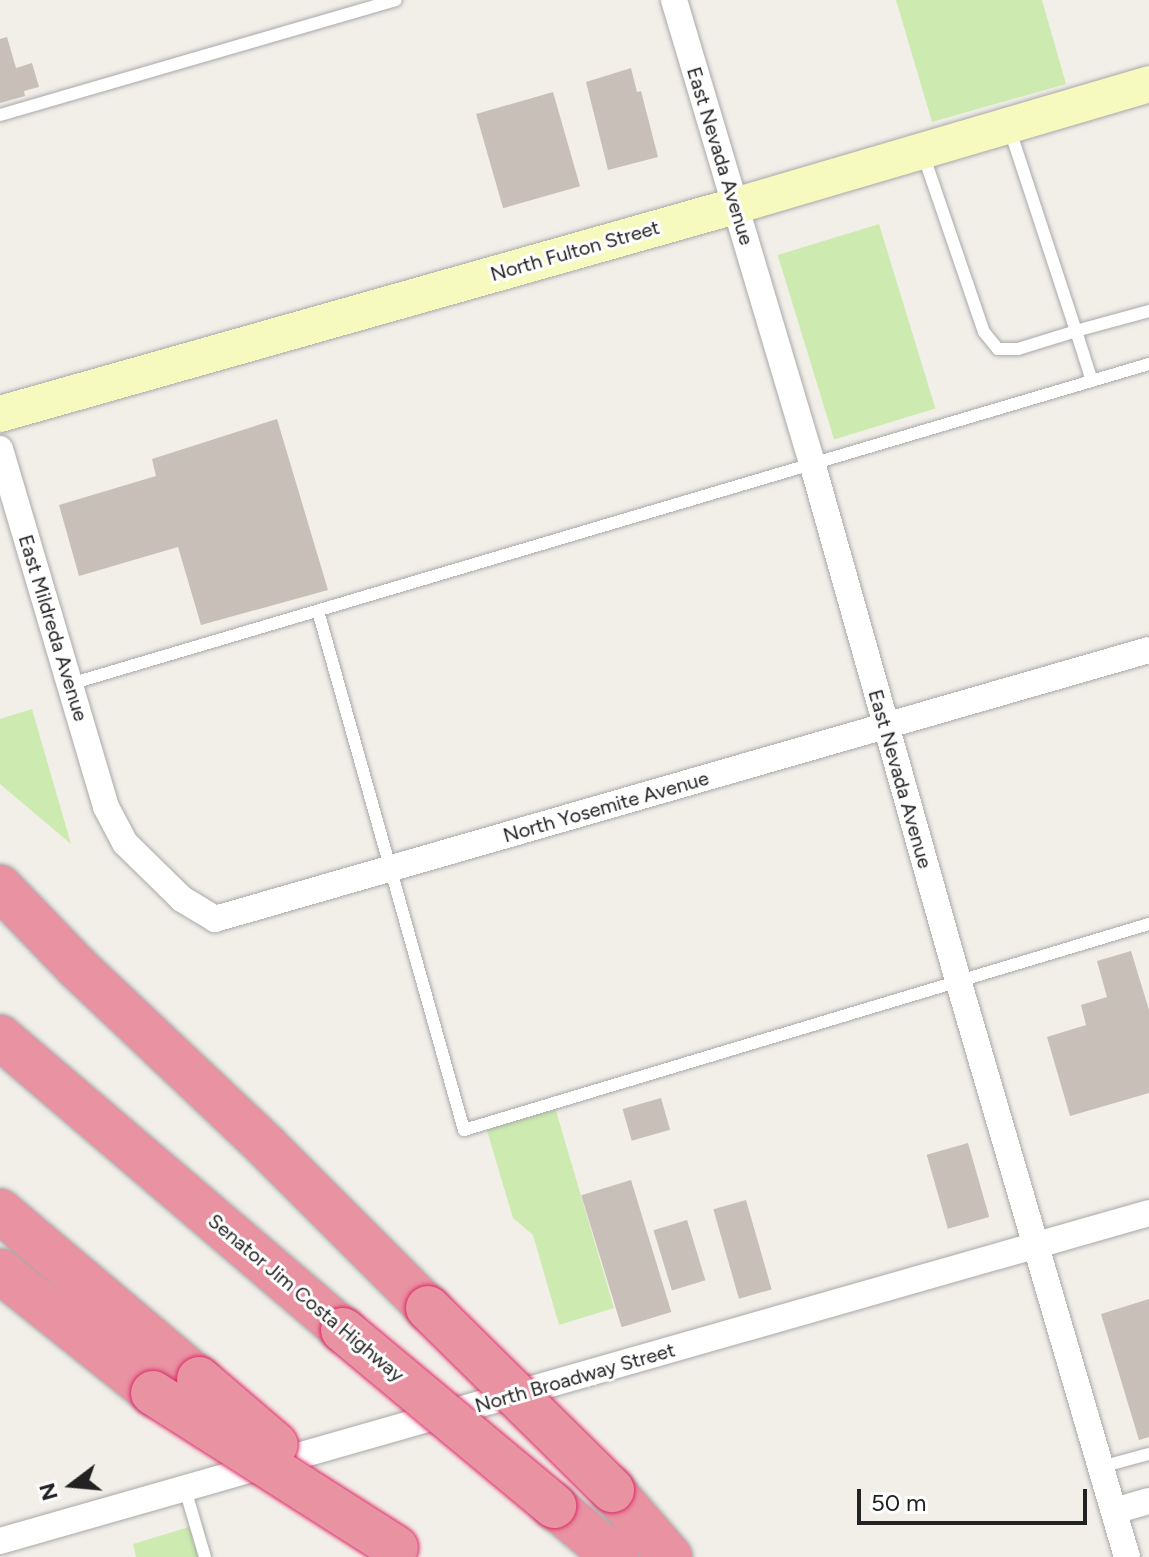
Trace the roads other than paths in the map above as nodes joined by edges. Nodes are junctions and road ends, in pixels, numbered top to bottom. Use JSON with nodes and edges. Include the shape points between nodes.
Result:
{"nodes":[{"id":1,"x":396,"y":0,"type":"edge"},
{"id":2,"x":674,"y":0,"type":"edge"},
{"id":3,"x":1149,"y":84,"type":"edge"},
{"id":4,"x":0,"y":115,"type":"edge"},
{"id":5,"x":1008,"y":124,"type":"junction"},
{"id":6,"x":922,"y":150,"type":"junction"},
{"id":7,"x":735,"y":206,"type":"junction"},
{"id":8,"x":1149,"y":311,"type":"edge"},
{"id":9,"x":1076,"y":331,"type":"junction"},
{"id":10,"x":1149,"y":364,"type":"edge"},
{"id":11,"x":1092,"y":381,"type":"junction"},
{"id":12,"x":0,"y":414,"type":"edge"},
{"id":13,"x":0,"y":449,"type":"edge"},
{"id":14,"x":813,"y":466,"type":"junction"},
{"id":15,"x":318,"y":611,"type":"junction"},
{"id":16,"x":1149,"y":650,"type":"edge"},
{"id":17,"x":70,"y":684,"type":"junction"},
{"id":18,"x":885,"y":726,"type":"junction"},
{"id":19,"x":106,"y":807,"type":"joint"},
{"id":20,"x":391,"y":870,"type":"junction"},
{"id":21,"x":0,"y":887,"type":"edge"},
{"id":22,"x":1149,"y":924,"type":"edge"},
{"id":23,"x":958,"y":980,"type":"junction"},
{"id":24,"x":0,"y":1037,"type":"edge"},
{"id":25,"x":0,"y":1211,"type":"edge"},
{"id":26,"x":1149,"y":1213,"type":"edge"},
{"id":27,"x":1036,"y":1247,"type":"junction"},
{"id":28,"x":0,"y":1271,"type":"edge"},
{"id":29,"x":1149,"y":1454,"type":"edge"},
{"id":30,"x":1101,"y":1467,"type":"junction"},
{"id":31,"x":185,"y":1489,"type":"junction"},
{"id":32,"x":1149,"y":1501,"type":"edge"},
{"id":33,"x":1114,"y":1511,"type":"junction"},
{"id":34,"x":0,"y":1541,"type":"edge"},
{"id":35,"x":401,"y":1553,"type":"edge"},
{"id":36,"x":205,"y":1557,"type":"edge"},
{"id":37,"x":615,"y":1557,"type":"edge"},
{"id":38,"x":670,"y":1557,"type":"edge"},
{"id":39,"x":1127,"y":1557,"type":"edge"}],
"edges":[{"from":1,"to":4,"type":"lane"},
{"from":2,"to":7,"type":"street","name":"East Nevada Avenue"},
{"from":3,"to":5,"type":"main road","name":"North Fulton Street"},
{"from":5,"to":6,"type":"main road","name":"North Fulton Street"},
{"from":5,"to":9,"type":"lane"},
{"from":6,"to":7,"type":"main road","name":"North Fulton Street"},
{"from":6,"to":9,"type":"lane","via":[[984,332],[998,349],[1018,349]]},
{"from":7,"to":12,"type":"main road","name":"North Fulton Street"},
{"from":7,"to":14,"type":"street","name":"East Nevada Avenue"},
{"from":8,"to":9,"type":"lane"},
{"from":9,"to":11,"type":"lane"},
{"from":10,"to":11,"type":"lane"},
{"from":11,"to":14,"type":"lane"},
{"from":13,"to":17,"type":"street","name":"East Mildreda Avenue"},
{"from":14,"to":15,"type":"lane"},
{"from":14,"to":18,"type":"street","name":"East Nevada Avenue"},
{"from":15,"to":17,"type":"lane"},
{"from":15,"to":20,"type":"lane"},
{"from":16,"to":18,"type":"street","name":"North Yosemite Avenue"},
{"from":17,"to":19,"type":"street","name":"East Mildreda Avenue"},
{"from":18,"to":20,"type":"street","name":"North Yosemite Avenue"},
{"from":18,"to":23,"type":"street","name":"East Nevada Avenue"},
{"from":19,"to":20,"type":"street","name":"North Yosemite Avenue","via":[[125,843],[182,899],[215,919]]},
{"from":20,"to":23,"type":"lane","via":[[464,1130]]},
{"from":21,"to":38,"type":"highway","bridge":true,"via":[[612,1490]]},
{"from":22,"to":23,"type":"lane"},
{"from":23,"to":27,"type":"street","name":"East Nevada Avenue"},
{"from":24,"to":37,"type":"highway","name":"Senator Jim Costa Highway","bridge":true},
{"from":25,"to":35,"type":"highway","bridge":true},
{"from":26,"to":27,"type":"street","name":"North Broadway Street"},
{"from":27,"to":30,"type":"street","name":"East Nevada Avenue"},
{"from":27,"to":31,"type":"street","name":"North Broadway Street"},
{"from":28,"to":35,"type":"highway","bridge":true,"via":[[153,1393]]},
{"from":29,"to":30,"type":"lane"},
{"from":30,"to":33,"type":"street","name":"East Nevada Avenue"},
{"from":31,"to":34,"type":"street","name":"North Broadway Street"},
{"from":31,"to":36,"type":"lane"},
{"from":32,"to":33,"type":"street"},
{"from":33,"to":39,"type":"street","name":"East Nevada Avenue"}]}
